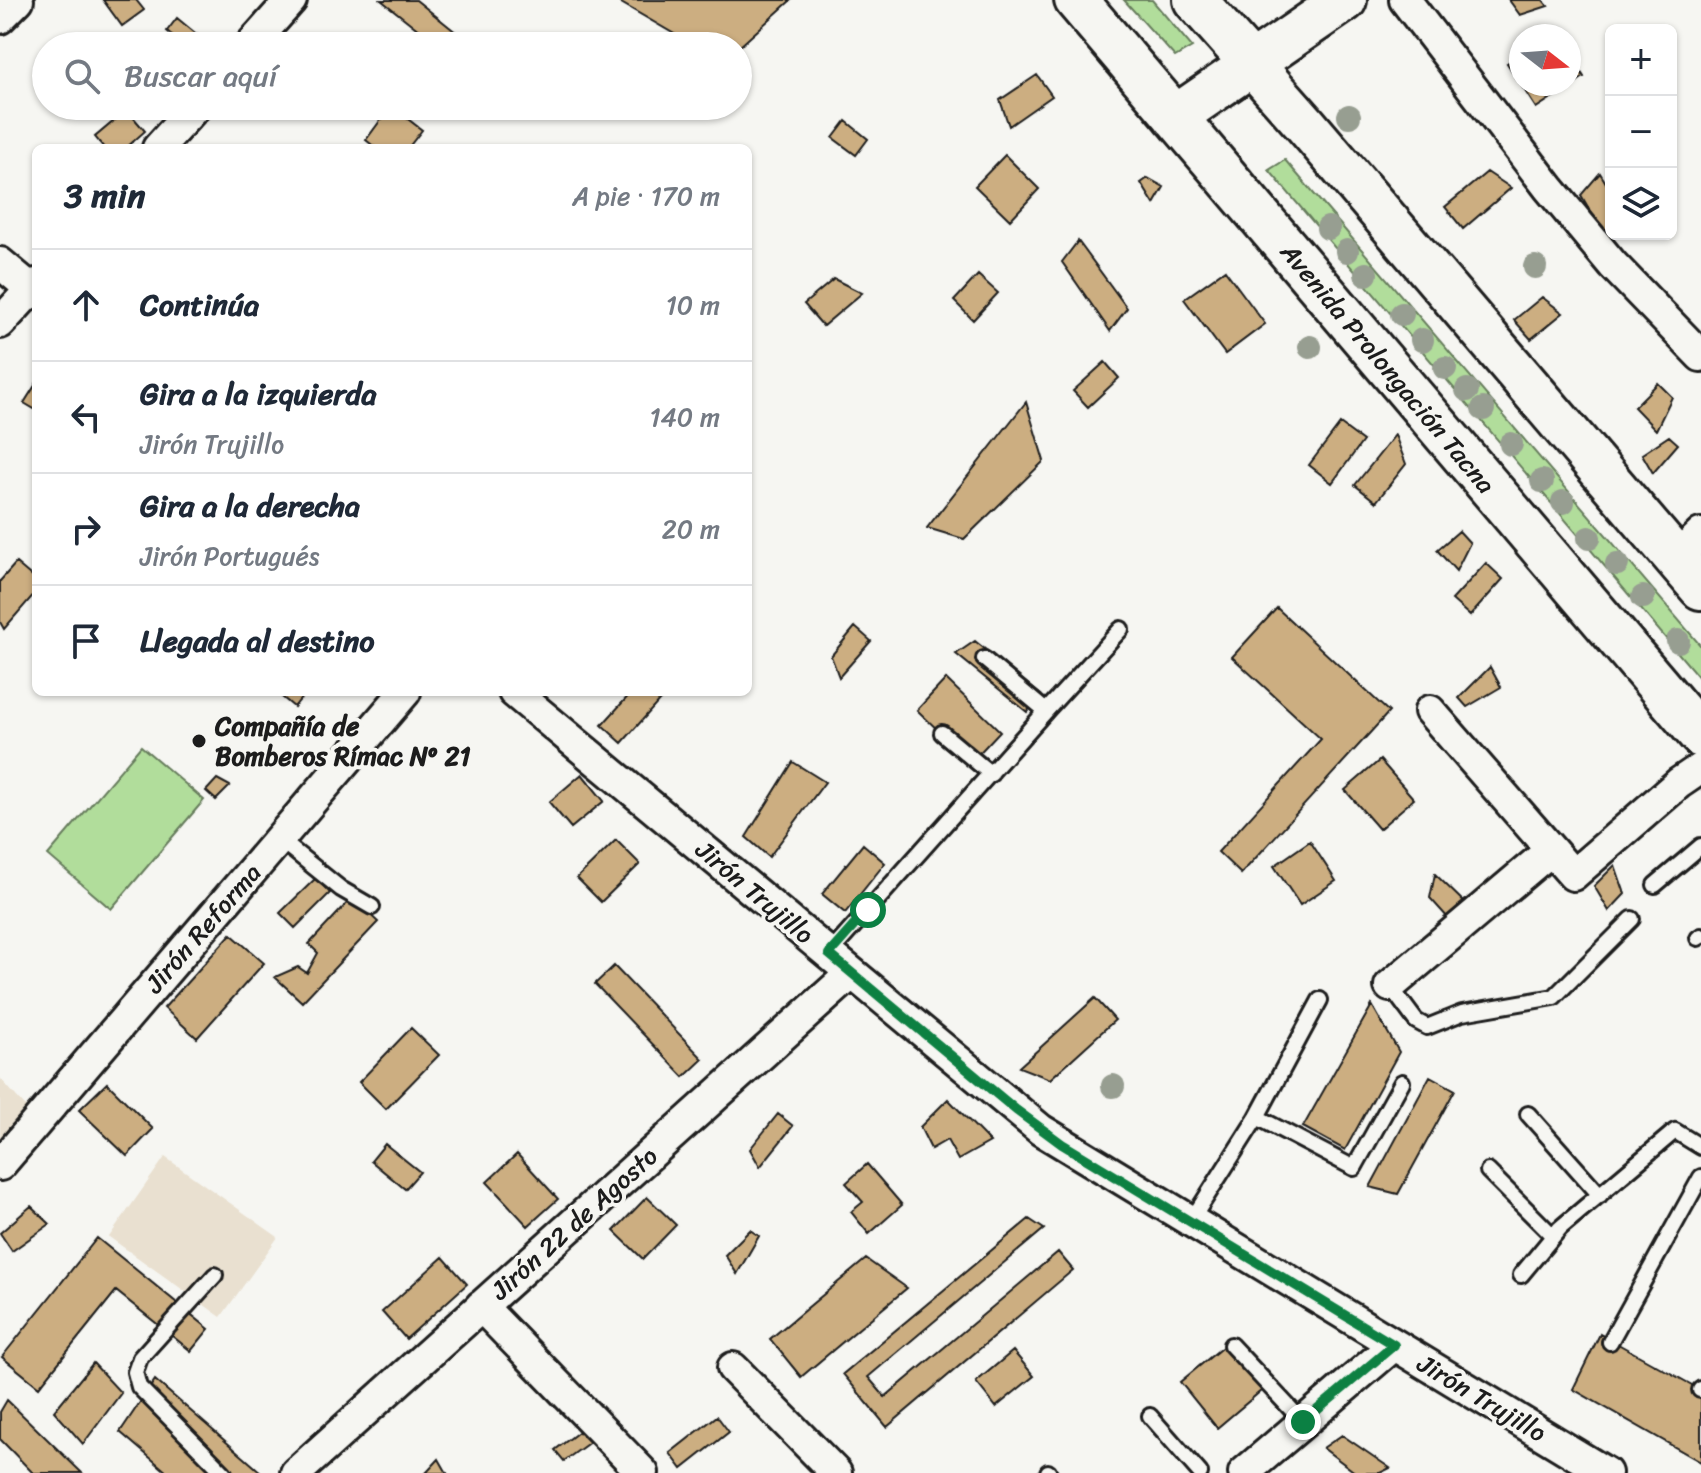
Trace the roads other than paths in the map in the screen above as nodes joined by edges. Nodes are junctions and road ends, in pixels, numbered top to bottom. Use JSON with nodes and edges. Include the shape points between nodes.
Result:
{"nodes":[{"id":1,"x":18,"y":0,"type":"edge"},
{"id":2,"x":291,"y":0,"type":"edge"},
{"id":3,"x":1076,"y":0,"type":"edge"},
{"id":4,"x":1195,"y":0,"type":"edge"},
{"id":5,"x":1345,"y":0,"type":"edge"},
{"id":6,"x":1405,"y":0,"type":"edge"},
{"id":7,"x":0,"y":18,"type":"edge"},
{"id":8,"x":262,"y":32,"type":"edge"},
{"id":9,"x":1252,"y":65,"type":"junction"},
{"id":10,"x":1175,"y":117,"type":"junction"},
{"id":11,"x":183,"y":120,"type":"edge"},
{"id":12,"x":162,"y":144,"type":"edge"},
{"id":13,"x":0,"y":263,"type":"edge"},
{"id":14,"x":32,"y":287,"type":"edge"},
{"id":15,"x":32,"y":291,"type":"edge"},
{"id":16,"x":0,"y":323,"type":"edge"},
{"id":17,"x":1701,"y":356,"type":"edge"},
{"id":18,"x":1693,"y":560,"type":"edge"},
{"id":19,"x":1121,"y":629,"type":"dead end"},
{"id":20,"x":984,"y":659,"type":"dead end"},
{"id":21,"x":402,"y":696,"type":"edge"},
{"id":22,"x":519,"y":696,"type":"edge"},
{"id":23,"x":1046,"y":711,"type":"junction"},
{"id":24,"x":1430,"y":711,"type":"dead end"},
{"id":25,"x":942,"y":733,"type":"dead end"},
{"id":26,"x":1701,"y":736,"type":"edge"},
{"id":27,"x":1701,"y":768,"type":"edge"},
{"id":28,"x":991,"y":774,"type":"junction"},
{"id":29,"x":279,"y":839,"type":"junction"},
{"id":30,"x":1701,"y":846,"type":"edge"},
{"id":31,"x":1551,"y":850,"type":"junction"},
{"id":32,"x":1655,"y":885,"type":"dead end"},
{"id":33,"x":372,"y":907,"type":"dead end"},
{"id":34,"x":1632,"y":919,"type":"dead end"},
{"id":35,"x":840,"y":964,"type":"junction"},
{"id":36,"x":1390,"y":986,"type":"joint"},
{"id":37,"x":1320,"y":1000,"type":"dead end"},
{"id":38,"x":1402,"y":1082,"type":"dead end"},
{"id":39,"x":1528,"y":1114,"type":"dead end"},
{"id":40,"x":1257,"y":1117,"type":"junction"},
{"id":41,"x":1701,"y":1147,"type":"edge"},
{"id":42,"x":0,"y":1165,"type":"edge"},
{"id":43,"x":1488,"y":1171,"type":"dead end"},
{"id":44,"x":1701,"y":1177,"type":"edge"},
{"id":45,"x":1600,"y":1195,"type":"junction"},
{"id":46,"x":1191,"y":1221,"type":"junction"},
{"id":47,"x":1553,"y":1236,"type":"junction"},
{"id":48,"x":215,"y":1275,"type":"dead end"},
{"id":49,"x":1521,"y":1275,"type":"dead end"},
{"id":50,"x":481,"y":1306,"type":"junction"},
{"id":51,"x":1610,"y":1342,"type":"dead end"},
{"id":52,"x":1231,"y":1345,"type":"dead end"},
{"id":53,"x":1394,"y":1345,"type":"junction"},
{"id":54,"x":733,"y":1368,"type":"dead end"},
{"id":55,"x":1150,"y":1416,"type":"dead end"},
{"id":56,"x":1303,"y":1422,"type":"junction"},
{"id":57,"x":224,"y":1473,"type":"edge"},
{"id":58,"x":296,"y":1473,"type":"edge"},
{"id":59,"x":643,"y":1473,"type":"edge"},
{"id":60,"x":836,"y":1473,"type":"edge"},
{"id":61,"x":1200,"y":1473,"type":"edge"},
{"id":62,"x":1244,"y":1473,"type":"edge"},
{"id":63,"x":1606,"y":1473,"type":"edge"}],
"edges":[{"from":1,"to":7,"type":"street"},
{"from":2,"to":8,"type":"street"},
{"from":3,"to":10,"type":"main road","name":"Avenida Prolongación Tacna"},
{"from":4,"to":9,"type":"main road"},
{"from":5,"to":9,"type":"main road"},
{"from":6,"to":17,"type":"street","via":[[1613,265]]},
{"from":9,"to":10,"type":"main road"},
{"from":9,"to":18,"type":"main road"},
{"from":10,"to":26,"type":"main road","name":"Avenida Prolongación Tacna"},
{"from":11,"to":12,"type":"street"},
{"from":13,"to":14,"type":"street"},
{"from":15,"to":16,"type":"street"},
{"from":19,"to":23,"type":"lane"},
{"from":20,"to":23,"type":"lane"},
{"from":21,"to":29,"type":"street","name":"Jirón Reforma"},
{"from":22,"to":35,"type":"street","name":"Jirón Trujillo"},
{"from":23,"to":28,"type":"lane"},
{"from":24,"to":31,"type":"street"},
{"from":25,"to":28,"type":"lane"},
{"from":27,"to":31,"type":"street","via":[[1573,875]]},
{"from":28,"to":35,"type":"lane"},
{"from":29,"to":33,"type":"lane"},
{"from":29,"to":42,"type":"street","name":"Jirón Reforma"},
{"from":30,"to":32,"type":"lane"},
{"from":31,"to":36,"type":"street"},
{"from":34,"to":36,"type":"lane","via":[[1554,997],[1462,1013],[1427,1027],[1416,1021]]},
{"from":35,"to":46,"type":"street","name":"Jirón Trujillo","via":[[1041,1130]]},
{"from":35,"to":50,"type":"street","name":"Jirón 22 de Agosto"},
{"from":37,"to":40,"type":"lane"},
{"from":38,"to":40,"type":"lane","via":[[1354,1168]]},
{"from":39,"to":45,"type":"lane"},
{"from":40,"to":46,"type":"lane"},
{"from":41,"to":45,"type":"lane","via":[[1675,1131]]},
{"from":43,"to":47,"type":"lane"},
{"from":44,"to":51,"type":"lane"},
{"from":45,"to":47,"type":"lane"},
{"from":46,"to":53,"type":"street","name":"Jirón Trujillo"},
{"from":47,"to":49,"type":"lane"},
{"from":48,"to":57,"type":"lane","via":[[140,1358],[135,1372],[139,1387]]},
{"from":50,"to":58,"type":"street","name":"Jirón 22 de Agosto"},
{"from":50,"to":59,"type":"street"},
{"from":52,"to":56,"type":"lane"},
{"from":53,"to":56,"type":"street"},
{"from":53,"to":63,"type":"street","name":"Jirón Trujillo"},
{"from":54,"to":60,"type":"street"},
{"from":55,"to":61,"type":"lane"},
{"from":56,"to":62,"type":"street"}]}
